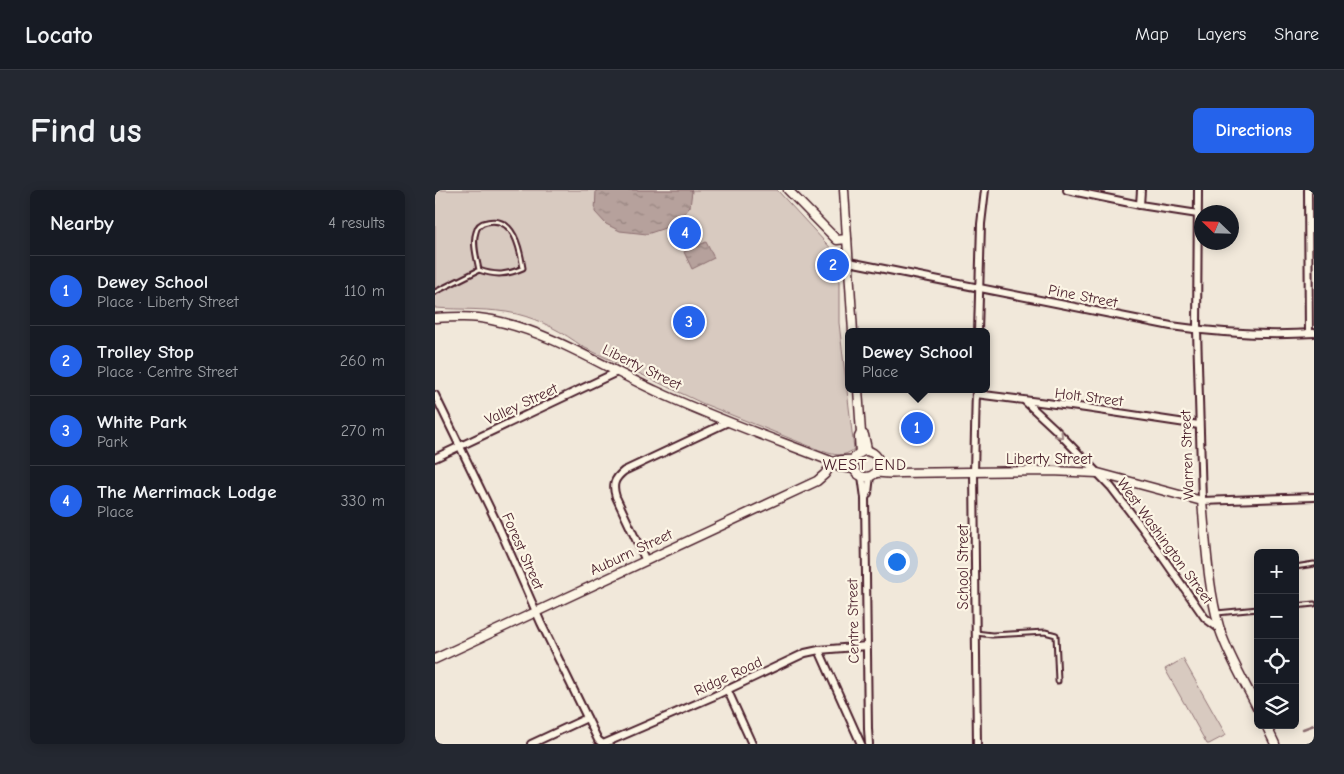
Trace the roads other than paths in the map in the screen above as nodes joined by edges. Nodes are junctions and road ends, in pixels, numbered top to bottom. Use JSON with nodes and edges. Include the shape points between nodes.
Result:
{"nodes":[{"id":1,"x":789,"y":190,"type":"edge"},
{"id":2,"x":844,"y":190,"type":"edge"},
{"id":3,"x":985,"y":190,"type":"edge"},
{"id":4,"x":1067,"y":190,"type":"edge"},
{"id":5,"x":1141,"y":190,"type":"edge"},
{"id":6,"x":1198,"y":190,"type":"edge"},
{"id":7,"x":1307,"y":190,"type":"edge"},
{"id":8,"x":1140,"y":205,"type":"junction"},
{"id":9,"x":1197,"y":205,"type":"edge"},
{"id":10,"x":1194,"y":214,"type":"edge"},
{"id":11,"x":847,"y":239,"type":"junction"},
{"id":12,"x":1197,"y":250,"type":"edge"},
{"id":13,"x":849,"y":262,"type":"junction"},
{"id":14,"x":479,"y":270,"type":"junction"},
{"id":15,"x":979,"y":288,"type":"junction"},
{"id":16,"x":435,"y":292,"type":"edge"},
{"id":17,"x":435,"y":318,"type":"edge"},
{"id":18,"x":853,"y":328,"type":"edge"},
{"id":19,"x":978,"y":328,"type":"edge"},
{"id":20,"x":1197,"y":330,"type":"junction"},
{"id":21,"x":1311,"y":333,"type":"edge"},
{"id":22,"x":617,"y":372,"type":"junction"},
{"id":23,"x":858,"y":393,"type":"edge"},
{"id":24,"x":976,"y":393,"type":"edge"},
{"id":25,"x":981,"y":393,"type":"edge"},
{"id":26,"x":435,"y":395,"type":"edge"},
{"id":27,"x":1025,"y":401,"type":"junction"},
{"id":28,"x":728,"y":422,"type":"junction"},
{"id":29,"x":1199,"y":425,"type":"junction"},
{"id":30,"x":861,"y":433,"type":"junction"},
{"id":31,"x":460,"y":447,"type":"junction"},
{"id":32,"x":871,"y":452,"type":"junction"},
{"id":33,"x":858,"y":456,"type":"junction"},
{"id":34,"x":435,"y":458,"type":"edge"},
{"id":35,"x":833,"y":462,"type":"junction"},
{"id":36,"x":879,"y":463,"type":"junction"},
{"id":37,"x":855,"y":469,"type":"junction"},
{"id":38,"x":899,"y":473,"type":"junction"},
{"id":39,"x":974,"y":473,"type":"junction"},
{"id":40,"x":1098,"y":473,"type":"junction"},
{"id":41,"x":869,"y":475,"type":"junction"},
{"id":42,"x":1314,"y":497,"type":"edge"},
{"id":43,"x":1202,"y":501,"type":"junction"},
{"id":44,"x":646,"y":561,"type":"junction"},
{"id":45,"x":1314,"y":564,"type":"edge"},
{"id":46,"x":1299,"y":566,"type":"edge"},
{"id":47,"x":1314,"y":604,"type":"edge"},
{"id":48,"x":1299,"y":606,"type":"edge"},
{"id":49,"x":1254,"y":609,"type":"edge"},
{"id":50,"x":536,"y":612,"type":"junction"},
{"id":51,"x":1217,"y":613,"type":"junction"},
{"id":52,"x":1221,"y":630,"type":"junction"},
{"id":53,"x":975,"y":633,"type":"junction"},
{"id":54,"x":867,"y":646,"type":"junction"},
{"id":55,"x":819,"y":650,"type":"junction"},
{"id":56,"x":435,"y":659,"type":"edge"},
{"id":57,"x":1059,"y":681,"type":"dead end"},
{"id":58,"x":727,"y":690,"type":"junction"},
{"id":59,"x":1254,"y":701,"type":"edge"},
{"id":60,"x":587,"y":718,"type":"junction"},
{"id":61,"x":1268,"y":729,"type":"edge"},
{"id":62,"x":531,"y":744,"type":"edge"},
{"id":63,"x":603,"y":744,"type":"edge"},
{"id":64,"x":752,"y":744,"type":"edge"},
{"id":65,"x":861,"y":744,"type":"edge"},
{"id":66,"x":869,"y":744,"type":"edge"},
{"id":67,"x":977,"y":744,"type":"edge"},
{"id":68,"x":1275,"y":744,"type":"edge"}],
"edges":[{"from":1,"to":11,"type":"street","via":[[837,240]]},
{"from":2,"to":11,"type":"street"},
{"from":3,"to":15,"type":"street"},
{"from":4,"to":8,"type":"street"},
{"from":5,"to":8,"type":"street"},
{"from":6,"to":9,"type":"street","name":"Warren Street"},
{"from":7,"to":21,"type":"street"},
{"from":8,"to":10,"type":"street"},
{"from":11,"to":13,"type":"street"},
{"from":12,"to":20,"type":"street","name":"Warren Street"},
{"from":13,"to":15,"type":"street","name":"Pine Street"},
{"from":13,"to":18,"type":"street"},
{"from":14,"to":14,"type":"lane","via":[[498,275],[523,268],[517,241],[503,223],[490,221],[476,230],[475,252]]},
{"from":14,"to":16,"type":"lane"},
{"from":15,"to":19,"type":"street"},
{"from":15,"to":20,"type":"street","name":"Pine Street"},
{"from":17,"to":22,"type":"street","name":"Liberty Street","via":[[463,317],[508,324],[585,354]]},
{"from":20,"to":21,"type":"street","name":"Pine Street","via":[[1250,334]]},
{"from":20,"to":29,"type":"street","name":"Warren Street"},
{"from":22,"to":28,"type":"street","name":"Liberty Street"},
{"from":22,"to":31,"type":"street","name":"Valley Street"},
{"from":23,"to":30,"type":"street"},
{"from":24,"to":39,"type":"street","name":"School Street"},
{"from":25,"to":27,"type":"street","name":"Holt Street"},
{"from":26,"to":31,"type":"street","name":"Forest Street"},
{"from":27,"to":29,"type":"street","name":"Holt Street"},
{"from":27,"to":40,"type":"street","name":"West Washington Street","one_way":true},
{"from":28,"to":35,"type":"street","name":"Liberty Street"},
{"from":28,"to":44,"type":"street","via":[[624,470],[614,482],[616,497]]},
{"from":29,"to":43,"type":"street","name":"Warren Street"},
{"from":30,"to":32,"type":"street"},
{"from":30,"to":33,"type":"street"},
{"from":31,"to":34,"type":"street","name":"Valley Street"},
{"from":31,"to":50,"type":"street","name":"Forest Street"},
{"from":32,"to":33,"type":"street"},
{"from":32,"to":36,"type":"street"},
{"from":33,"to":35,"type":"street","name":"Liberty Street"},
{"from":33,"to":37,"type":"street"},
{"from":35,"to":37,"type":"street","name":"Liberty Street","via":[[839,467]]},
{"from":35,"to":44,"type":"street","name":"Auburn Street","via":[[817,481]]},
{"from":36,"to":38,"type":"street","name":"Liberty Street"},
{"from":36,"to":41,"type":"street"},
{"from":37,"to":41,"type":"street"},
{"from":38,"to":39,"type":"street","name":"Liberty Street"},
{"from":38,"to":41,"type":"street","name":"Liberty Street"},
{"from":39,"to":40,"type":"street","name":"Liberty Street"},
{"from":39,"to":53,"type":"street","name":"School Street"},
{"from":40,"to":43,"type":"street","name":"Liberty Street"},
{"from":40,"to":52,"type":"street","name":"West Washington Street","via":[[1143,529],[1205,618]]},
{"from":41,"to":54,"type":"street","name":"Centre Street","via":[[865,498]]},
{"from":42,"to":43,"type":"street","name":"Liberty Street"},
{"from":43,"to":51,"type":"street","name":"Warren Street"},
{"from":44,"to":50,"type":"street","name":"Auburn Street"},
{"from":45,"to":46,"type":"lane"},
{"from":47,"to":48,"type":"lane"},
{"from":49,"to":51,"type":"lane"},
{"from":50,"to":56,"type":"street","name":"Auburn Street"},
{"from":50,"to":60,"type":"street","name":"Forest Street"},
{"from":51,"to":52,"type":"street","name":"Warren Street"},
{"from":52,"to":59,"type":"street","name":"Warren Street"},
{"from":53,"to":57,"type":"lane","via":[[1056,634]]},
{"from":53,"to":67,"type":"street","name":"School Street"},
{"from":54,"to":55,"type":"street","name":"Ridge Road"},
{"from":54,"to":66,"type":"street","name":"Centre Street"},
{"from":55,"to":58,"type":"street","name":"Ridge Road","via":[[805,653]]},
{"from":55,"to":65,"type":"street"},
{"from":58,"to":63,"type":"street","name":"Ridge Road"},
{"from":58,"to":64,"type":"street"},
{"from":60,"to":62,"type":"street"},
{"from":60,"to":63,"type":"street","name":"Ridge Road"},
{"from":61,"to":68,"type":"street"}]}
